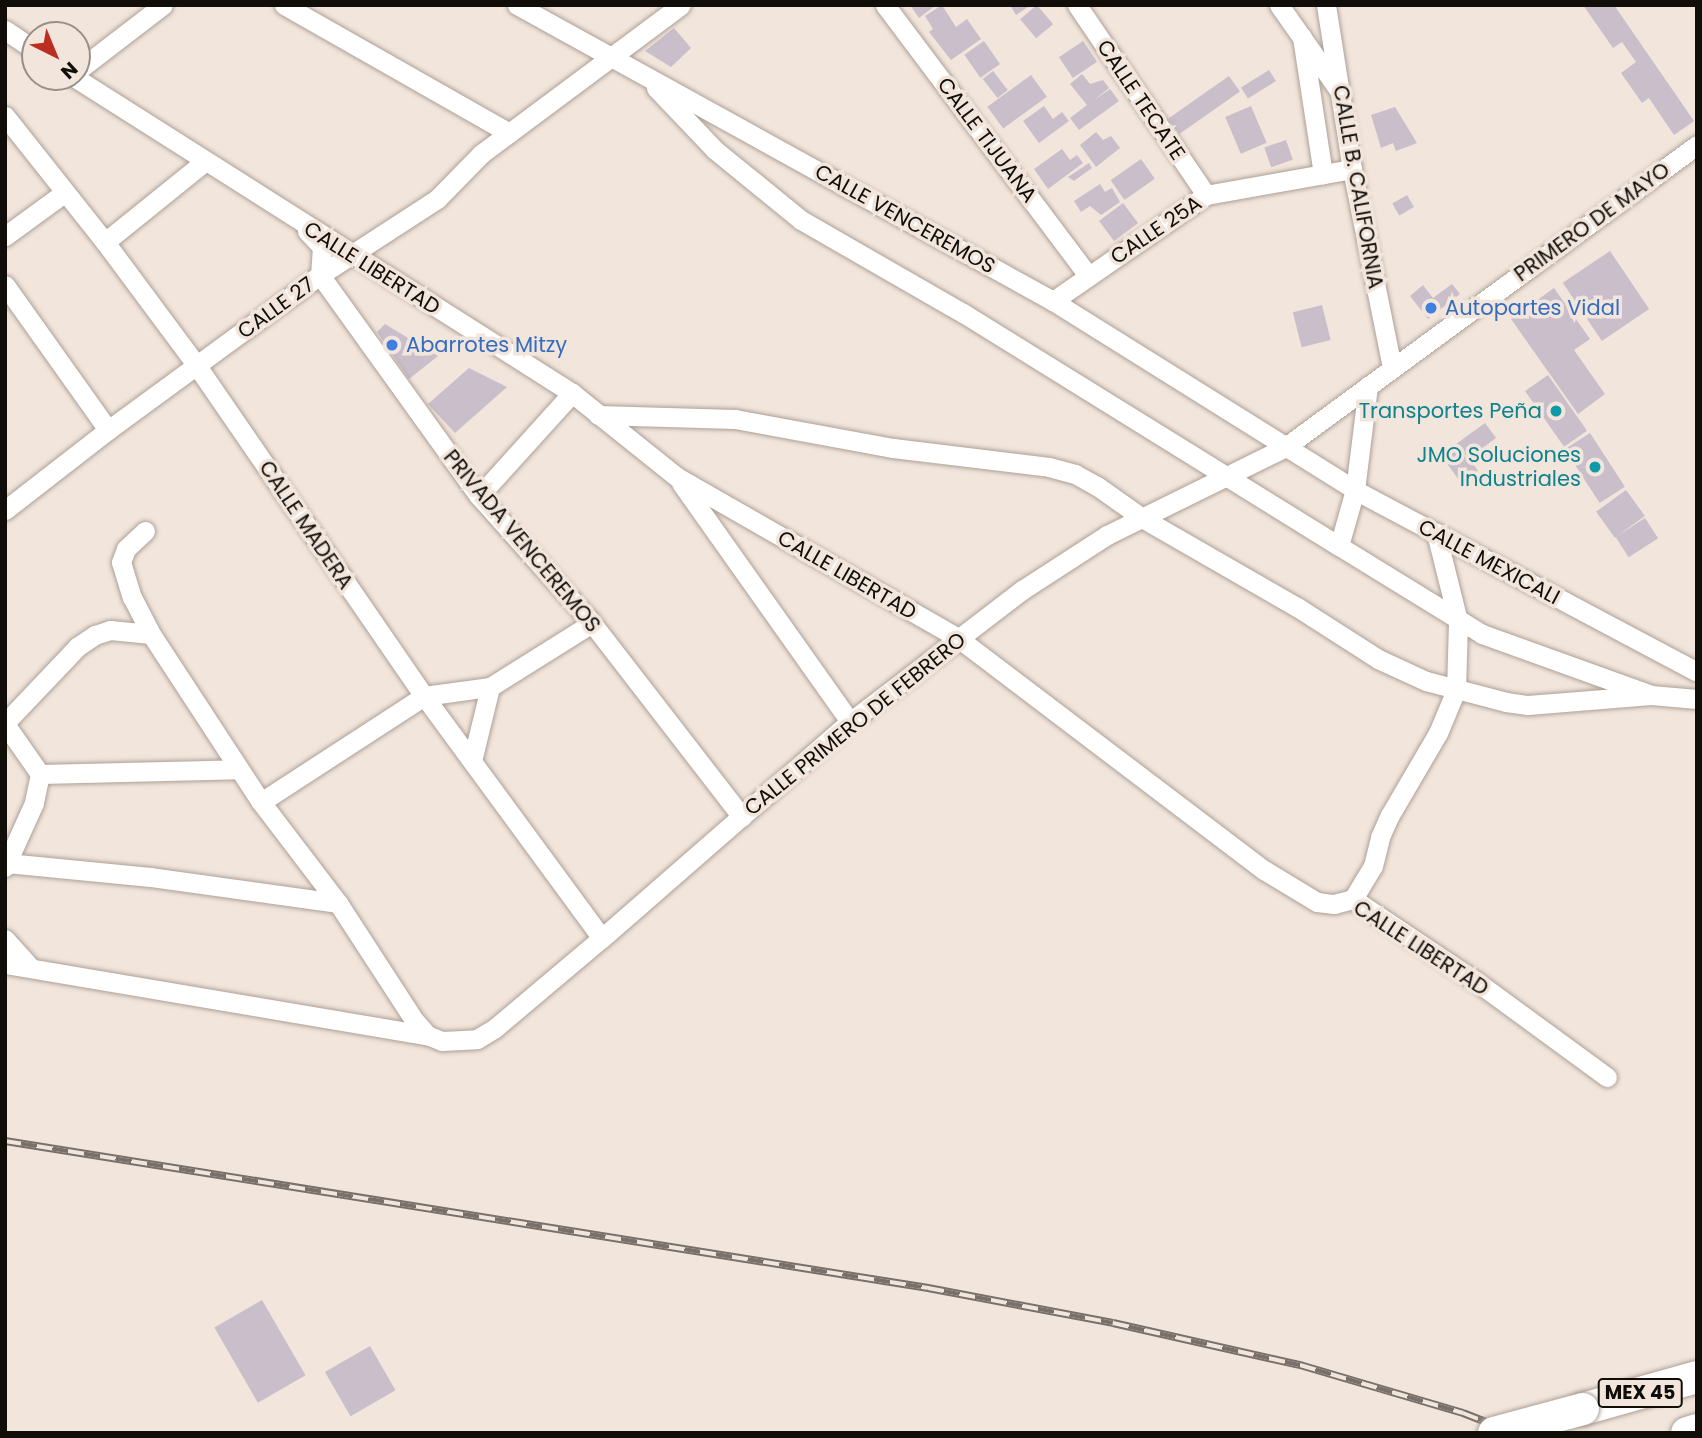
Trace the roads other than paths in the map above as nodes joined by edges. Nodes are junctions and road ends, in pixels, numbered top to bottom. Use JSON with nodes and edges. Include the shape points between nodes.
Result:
{"nodes":[{"id":1,"x":163,"y":5,"type":"edge"},
{"id":2,"x":285,"y":5,"type":"edge"},
{"id":3,"x":517,"y":5,"type":"edge"},
{"id":4,"x":681,"y":5,"type":"edge"},
{"id":5,"x":885,"y":5,"type":"edge"},
{"id":6,"x":1077,"y":5,"type":"edge"},
{"id":7,"x":1279,"y":5,"type":"edge"},
{"id":8,"x":1326,"y":5,"type":"edge"},
{"id":9,"x":5,"y":30,"type":"edge"},
{"id":10,"x":1302,"y":37,"type":"junction"},
{"id":11,"x":21,"y":41,"type":"edge"},
{"id":12,"x":611,"y":56,"type":"junction"},
{"id":13,"x":91,"y":60,"type":"edge"},
{"id":14,"x":643,"y":74,"type":"junction"},
{"id":15,"x":91,"y":88,"type":"edge"},
{"id":16,"x":1341,"y":93,"type":"junction"},
{"id":17,"x":5,"y":116,"type":"edge"},
{"id":18,"x":509,"y":133,"type":"junction"},
{"id":19,"x":1697,"y":145,"type":"edge"},
{"id":20,"x":204,"y":162,"type":"junction"},
{"id":21,"x":1352,"y":169,"type":"junction"},
{"id":22,"x":1323,"y":174,"type":"junction"},
{"id":23,"x":64,"y":193,"type":"junction"},
{"id":24,"x":1206,"y":195,"type":"junction"},
{"id":25,"x":300,"y":223,"type":"junction"},
{"id":26,"x":5,"y":236,"type":"edge"},
{"id":27,"x":105,"y":242,"type":"junction"},
{"id":28,"x":351,"y":255,"type":"junction"},
{"id":29,"x":320,"y":275,"type":"junction"},
{"id":30,"x":1088,"y":275,"type":"junction"},
{"id":31,"x":5,"y":285,"type":"edge"},
{"id":32,"x":1053,"y":301,"type":"junction"},
{"id":33,"x":197,"y":366,"type":"junction"},
{"id":34,"x":1392,"y":368,"type":"junction"},
{"id":35,"x":1368,"y":386,"type":"junction"},
{"id":36,"x":572,"y":393,"type":"junction"},
{"id":37,"x":598,"y":415,"type":"junction"},
{"id":38,"x":107,"y":430,"type":"junction"},
{"id":39,"x":1284,"y":448,"type":"junction"},
{"id":40,"x":677,"y":477,"type":"junction"},
{"id":41,"x":1227,"y":478,"type":"junction"},
{"id":42,"x":1354,"y":490,"type":"junction"},
{"id":43,"x":479,"y":496,"type":"junction"},
{"id":44,"x":5,"y":510,"type":"edge"},
{"id":45,"x":1142,"y":517,"type":"junction"},
{"id":46,"x":145,"y":531,"type":"dead end"},
{"id":47,"x":1436,"y":533,"type":"junction"},
{"id":48,"x":1339,"y":547,"type":"junction"},
{"id":49,"x":1458,"y":621,"type":"junction"},
{"id":50,"x":592,"y":623,"type":"junction"},
{"id":51,"x":152,"y":634,"type":"junction"},
{"id":52,"x":958,"y":638,"type":"junction"},
{"id":53,"x":1697,"y":672,"type":"edge"},
{"id":54,"x":490,"y":687,"type":"junction"},
{"id":55,"x":1456,"y":690,"type":"junction"},
{"id":56,"x":1651,"y":695,"type":"junction"},
{"id":57,"x":424,"y":696,"type":"junction"},
{"id":58,"x":1697,"y":699,"type":"edge"},
{"id":59,"x":850,"y":722,"type":"junction"},
{"id":60,"x":5,"y":723,"type":"edge"},
{"id":61,"x":471,"y":761,"type":"junction"},
{"id":62,"x":239,"y":769,"type":"junction"},
{"id":63,"x":40,"y":774,"type":"junction"},
{"id":64,"x":261,"y":802,"type":"junction"},
{"id":65,"x":742,"y":817,"type":"junction"},
{"id":66,"x":6,"y":865,"type":"edge"},
{"id":67,"x":1353,"y":899,"type":"junction"},
{"id":68,"x":338,"y":903,"type":"junction"},
{"id":69,"x":602,"y":938,"type":"junction"},
{"id":70,"x":5,"y":939,"type":"edge"},
{"id":71,"x":5,"y":964,"type":"edge"},
{"id":72,"x":29,"y":966,"type":"junction"},
{"id":73,"x":427,"y":1035,"type":"junction"},
{"id":74,"x":1607,"y":1077,"type":"dead end"},
{"id":75,"x":1697,"y":1377,"type":"edge"},
{"id":76,"x":1697,"y":1430,"type":"edge"},
{"id":77,"x":1494,"y":1433,"type":"edge"},
{"id":78,"x":1687,"y":1433,"type":"edge"}],
"edges":[{"from":1,"to":13,"type":"street"},
{"from":2,"to":18,"type":"street"},
{"from":3,"to":12,"type":"street","name":"CALLE VENCEREMOS"},
{"from":4,"to":12,"type":"street","name":"CALLE 27"},
{"from":5,"to":30,"type":"street","name":"CALLE TIJUANA"},
{"from":6,"to":24,"type":"street","name":"CALLE TECATE"},
{"from":7,"to":10,"type":"street"},
{"from":8,"to":16,"type":"street","name":"CALLE B. CALIFORNIA"},
{"from":9,"to":11,"type":"street"},
{"from":10,"to":16,"type":"street"},
{"from":10,"to":22,"type":"street"},
{"from":12,"to":14,"type":"street","name":"CALLE VENCEREMOS"},
{"from":12,"to":18,"type":"street","name":"CALLE 27"},
{"from":14,"to":32,"type":"street","name":"CALLE VENCEREMOS"},
{"from":14,"to":41,"type":"street","via":[[715,150],[801,220],[963,313]]},
{"from":15,"to":20,"type":"street","name":"CALLE LIBERTAD"},
{"from":16,"to":21,"type":"street","name":"CALLE B. CALIFORNIA"},
{"from":17,"to":23,"type":"street","name":"CALLE MADERA"},
{"from":18,"to":28,"type":"street","name":"CALLE 27","via":[[437,199]]},
{"from":19,"to":34,"type":"street","name":"PRIMERO DE MAYO"},
{"from":20,"to":25,"type":"street","name":"CALLE LIBERTAD"},
{"from":20,"to":27,"type":"street"},
{"from":21,"to":22,"type":"street","name":"CALLE 25A"},
{"from":21,"to":34,"type":"street","name":"CALLE B. CALIFORNIA"},
{"from":22,"to":24,"type":"street","name":"CALLE 25A"},
{"from":23,"to":26,"type":"street"},
{"from":23,"to":27,"type":"street","name":"CALLE MADERA"},
{"from":24,"to":30,"type":"street","name":"CALLE 25A"},
{"from":25,"to":28,"type":"street","name":"CALLE LIBERTAD"},
{"from":25,"to":29,"type":"street","via":[[322,247]]},
{"from":27,"to":33,"type":"street","name":"CALLE MADERA"},
{"from":28,"to":29,"type":"street","name":"CALLE 27"},
{"from":28,"to":36,"type":"street","name":"CALLE LIBERTAD"},
{"from":29,"to":33,"type":"street","name":"CALLE 27"},
{"from":29,"to":43,"type":"street","name":"PRIVADA VENCEREMOS"},
{"from":30,"to":32,"type":"street","name":"CALLE 25A"},
{"from":31,"to":38,"type":"street"},
{"from":32,"to":39,"type":"street","name":"CALLE VENCEREMOS"},
{"from":33,"to":38,"type":"street","name":"CALLE 27"},
{"from":33,"to":57,"type":"street","name":"CALLE MADERA"},
{"from":34,"to":35,"type":"street","name":"PRIMERO DE MAYO"},
{"from":35,"to":39,"type":"street","name":"PRIMERO DE MAYO"},
{"from":35,"to":42,"type":"street"},
{"from":36,"to":37,"type":"street","name":"CALLE LIBERTAD"},
{"from":36,"to":43,"type":"street"},
{"from":37,"to":40,"type":"street","name":"CALLE LIBERTAD"},
{"from":37,"to":45,"type":"street","via":[[735,419],[893,448],[1022,462],[1074,474]]},
{"from":38,"to":44,"type":"street","name":"CALLE 27"},
{"from":39,"to":41,"type":"street","name":"CALLE PRIMERO DE FEBRERO"},
{"from":39,"to":42,"type":"street","name":"CALLE MEXICALI"},
{"from":40,"to":52,"type":"street","name":"CALLE LIBERTAD"},
{"from":40,"to":59,"type":"street"},
{"from":41,"to":45,"type":"street","name":"CALLE PRIMERO DE FEBRERO"},
{"from":41,"to":48,"type":"street"},
{"from":42,"to":47,"type":"street","name":"CALLE MEXICALI"},
{"from":42,"to":48,"type":"street"},
{"from":43,"to":50,"type":"street","name":"PRIVADA VENCEREMOS"},
{"from":45,"to":52,"type":"street","name":"CALLE PRIMERO DE FEBRERO","via":[[1070,557]]},
{"from":45,"to":55,"type":"street","via":[[1378,659]]},
{"from":46,"to":51,"type":"street","via":[[126,549],[121,562],[132,597]]},
{"from":47,"to":49,"type":"street"},
{"from":47,"to":53,"type":"street","name":"CALLE MEXICALI"},
{"from":48,"to":49,"type":"street"},
{"from":49,"to":55,"type":"street"},
{"from":49,"to":56,"type":"street","via":[[1482,634]]},
{"from":50,"to":54,"type":"street"},
{"from":50,"to":65,"type":"street","name":"PRIVADA VENCEREMOS"},
{"from":51,"to":60,"type":"street","via":[[110,630],[94,635]]},
{"from":51,"to":62,"type":"street"},
{"from":52,"to":59,"type":"street","name":"CALLE PRIMERO DE FEBRERO"},
{"from":52,"to":67,"type":"street","name":"CALLE LIBERTAD","via":[[1264,870],[1317,902]]},
{"from":54,"to":57,"type":"street"},
{"from":54,"to":61,"type":"street"},
{"from":55,"to":56,"type":"street","via":[[1528,705]]},
{"from":55,"to":67,"type":"street","via":[[1438,733],[1390,815],[1373,866]]},
{"from":56,"to":58,"type":"street"},
{"from":57,"to":61,"type":"street","name":"CALLE MADERA"},
{"from":57,"to":64,"type":"street"},
{"from":59,"to":65,"type":"street","name":"CALLE PRIMERO DE FEBRERO"},
{"from":60,"to":63,"type":"street"},
{"from":61,"to":69,"type":"street","name":"CALLE MADERA"},
{"from":62,"to":63,"type":"street"},
{"from":62,"to":64,"type":"street"},
{"from":63,"to":66,"type":"street","via":[[34,803]]},
{"from":64,"to":68,"type":"street"},
{"from":65,"to":69,"type":"street","name":"CALLE PRIMERO DE FEBRERO"},
{"from":66,"to":68,"type":"street","via":[[150,877]]},
{"from":67,"to":74,"type":"street","name":"CALLE LIBERTAD"},
{"from":68,"to":73,"type":"street"},
{"from":69,"to":73,"type":"street","name":"CALLE PRIMERO DE FEBRERO","via":[[477,1039],[457,1042]]},
{"from":70,"to":72,"type":"street"},
{"from":71,"to":72,"type":"street"},
{"from":72,"to":73,"type":"street"},
{"from":75,"to":77,"type":"highway","number":"MEX 45","bridge":true},
{"from":76,"to":78,"type":"highway","number":"MEX 45"}]}
